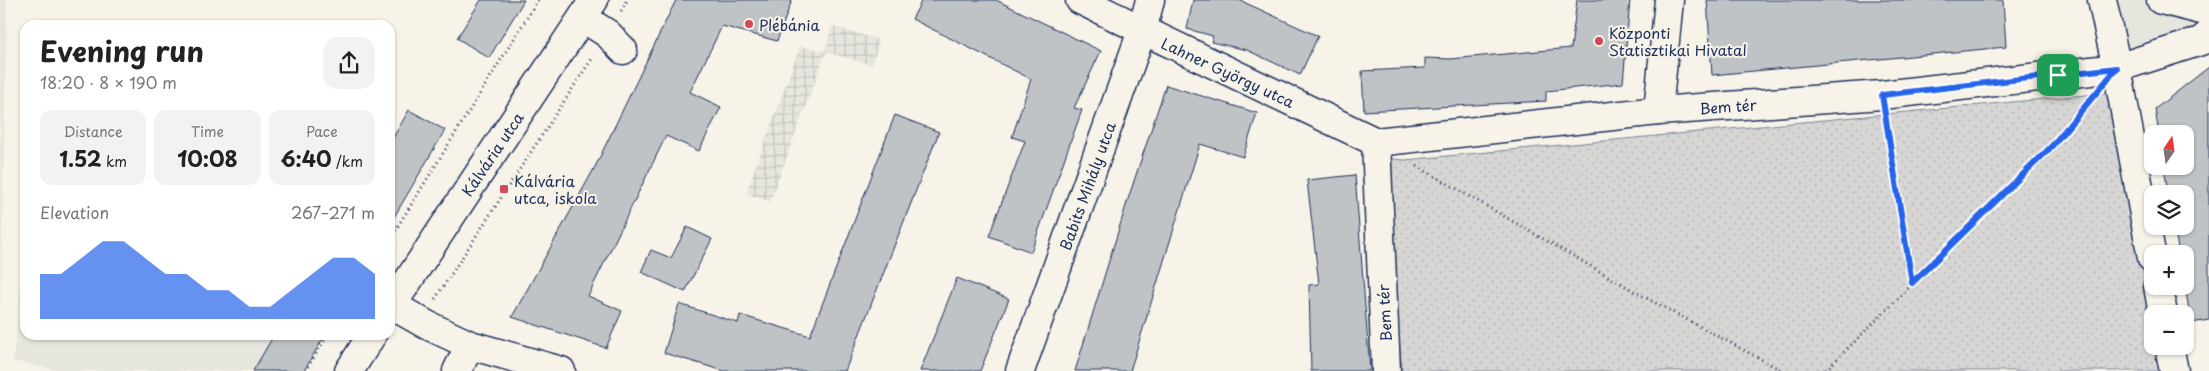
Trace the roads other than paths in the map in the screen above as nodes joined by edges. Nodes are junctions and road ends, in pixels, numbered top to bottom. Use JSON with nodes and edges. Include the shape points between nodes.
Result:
{"nodes":[{"id":1,"x":1080,"y":0,"type":"edge"},
{"id":2,"x":1150,"y":0,"type":"edge"},
{"id":3,"x":1669,"y":0,"type":"edge"},
{"id":4,"x":2102,"y":0,"type":"edge"},
{"id":5,"x":2160,"y":0,"type":"edge"},
{"id":6,"x":588,"y":9,"type":"edge"},
{"id":7,"x":2209,"y":12,"type":"edge"},
{"id":8,"x":1142,"y":31,"type":"junction"},
{"id":9,"x":2209,"y":34,"type":"edge"},
{"id":10,"x":615,"y":42,"type":"road end"},
{"id":11,"x":2117,"y":68,"type":"junction"},
{"id":12,"x":1658,"y":111,"type":"junction"},
{"id":13,"x":1376,"y":142,"type":"junction"},
{"id":14,"x":2150,"y":245,"type":"edge"},
{"id":15,"x":395,"y":301,"type":"edge"},
{"id":16,"x":395,"y":309,"type":"edge"},
{"id":17,"x":369,"y":340,"type":"edge"},
{"id":18,"x":470,"y":345,"type":"junction"},
{"id":19,"x":2171,"y":355,"type":"edge"},
{"id":20,"x":348,"y":371,"type":"edge"},
{"id":21,"x":457,"y":371,"type":"edge"},
{"id":22,"x":561,"y":371,"type":"edge"},
{"id":23,"x":1020,"y":371,"type":"edge"},
{"id":24,"x":1386,"y":371,"type":"edge"},
{"id":25,"x":2174,"y":371,"type":"edge"}],
"edges":[{"from":1,"to":8,"type":"street","name":"Lahner György utca"},
{"from":2,"to":8,"type":"street","name":"Babits Mihály utca"},
{"from":3,"to":12,"type":"street"},
{"from":4,"to":11,"type":"street"},
{"from":5,"to":7,"type":"street"},
{"from":6,"to":10,"type":"street"},
{"from":6,"to":15,"type":"street","name":"Kálvária utca"},
{"from":8,"to":13,"type":"street","name":"Lahner György utca"},
{"from":8,"to":23,"type":"street","name":"Babits Mihály utca"},
{"from":9,"to":11,"type":"street","name":"Bem tér","via":[[2201,41]]},
{"from":11,"to":12,"type":"street","name":"Bem tér","via":[[1882,95]]},
{"from":11,"to":14,"type":"street"},
{"from":12,"to":13,"type":"street","name":"Bem tér"},
{"from":13,"to":24,"type":"street","name":"Bem tér"},
{"from":16,"to":18,"type":"street"},
{"from":17,"to":20,"type":"street"},
{"from":18,"to":21,"type":"street"},
{"from":18,"to":22,"type":"street"},
{"from":19,"to":25,"type":"street"}]}
